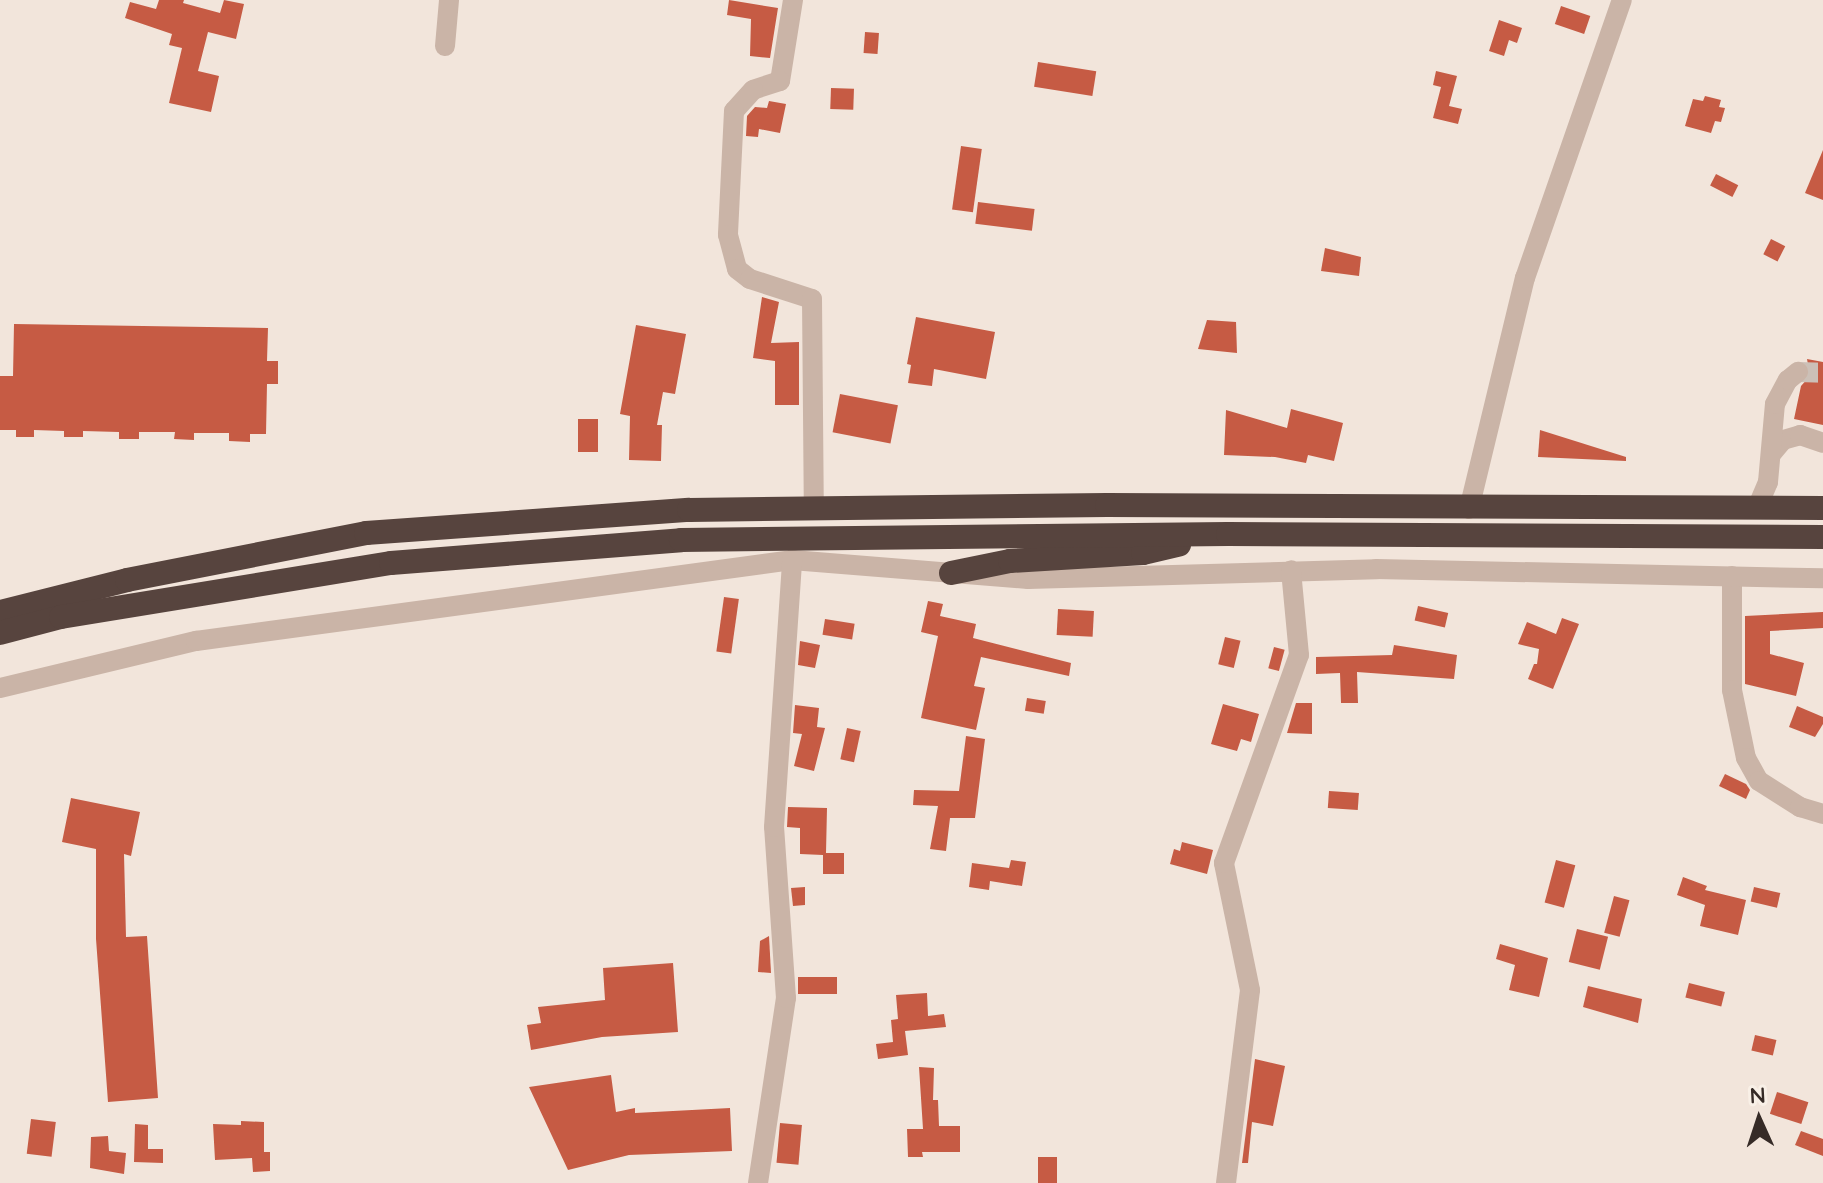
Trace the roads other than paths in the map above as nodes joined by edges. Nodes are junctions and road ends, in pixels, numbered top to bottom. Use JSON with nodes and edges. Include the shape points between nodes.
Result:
{"nodes":[{"id":1,"x":449,"y":0,"type":"edge"},
{"id":2,"x":793,"y":0,"type":"edge"},
{"id":3,"x":1622,"y":0,"type":"edge"},
{"id":4,"x":445,"y":46,"type":"dead end"},
{"id":5,"x":1798,"y":372,"type":"dead end"},
{"id":6,"x":1823,"y":443,"type":"edge"},
{"id":7,"x":1772,"y":453,"type":"junction"},
{"id":8,"x":1757,"y":508,"type":"junction"},
{"id":9,"x":1823,"y":508,"type":"edge"},
{"id":10,"x":814,"y":509,"type":"junction"},
{"id":11,"x":1469,"y":509,"type":"junction"},
{"id":12,"x":1228,"y":534,"type":"junction"},
{"id":13,"x":1823,"y":537,"type":"edge"},
{"id":14,"x":792,"y":560,"type":"junction"},
{"id":15,"x":1291,"y":570,"type":"junction"},
{"id":16,"x":951,"y":573,"type":"junction"},
{"id":17,"x":1732,"y":576,"type":"junction"},
{"id":18,"x":1823,"y":578,"type":"edge"},
{"id":19,"x":0,"y":612,"type":"edge"},
{"id":20,"x":0,"y":633,"type":"edge"},
{"id":21,"x":0,"y":688,"type":"edge"},
{"id":22,"x":1823,"y":814,"type":"edge"},
{"id":23,"x":758,"y":1183,"type":"edge"},
{"id":24,"x":1226,"y":1183,"type":"edge"}],
"edges":[{"from":1,"to":4,"type":"street"},
{"from":2,"to":10,"type":"street","via":[[780,81],[753,90],[734,111],[728,235],[737,269],[750,279],[812,299]]},
{"from":3,"to":11,"type":"street","via":[[1525,278]]},
{"from":5,"to":7,"type":"street","via":[[1775,404]]},
{"from":6,"to":7,"type":"street","via":[[1800,435],[1783,440]]},
{"from":7,"to":8,"type":"street"},
{"from":8,"to":9,"type":"highway"},
{"from":8,"to":11,"type":"highway"},
{"from":10,"to":11,"type":"highway"},
{"from":10,"to":19,"type":"highway","via":[[689,510],[366,533],[127,580]]},
{"from":12,"to":13,"type":"highway"},
{"from":12,"to":16,"type":"highway","via":[[1143,553],[1010,561]]},
{"from":12,"to":20,"type":"highway","via":[[681,540],[391,563],[61,617]]},
{"from":14,"to":16,"type":"street"},
{"from":14,"to":21,"type":"street","via":[[196,641]]},
{"from":14,"to":23,"type":"street","via":[[774,827],[786,998]]},
{"from":15,"to":16,"type":"street","via":[[1028,579]]},
{"from":15,"to":17,"type":"street"},
{"from":15,"to":24,"type":"street","via":[[1299,655],[1224,863],[1250,990]]},
{"from":17,"to":18,"type":"street"},
{"from":17,"to":22,"type":"street","via":[[1732,690],[1746,758],[1759,781],[1800,807]]}]}
